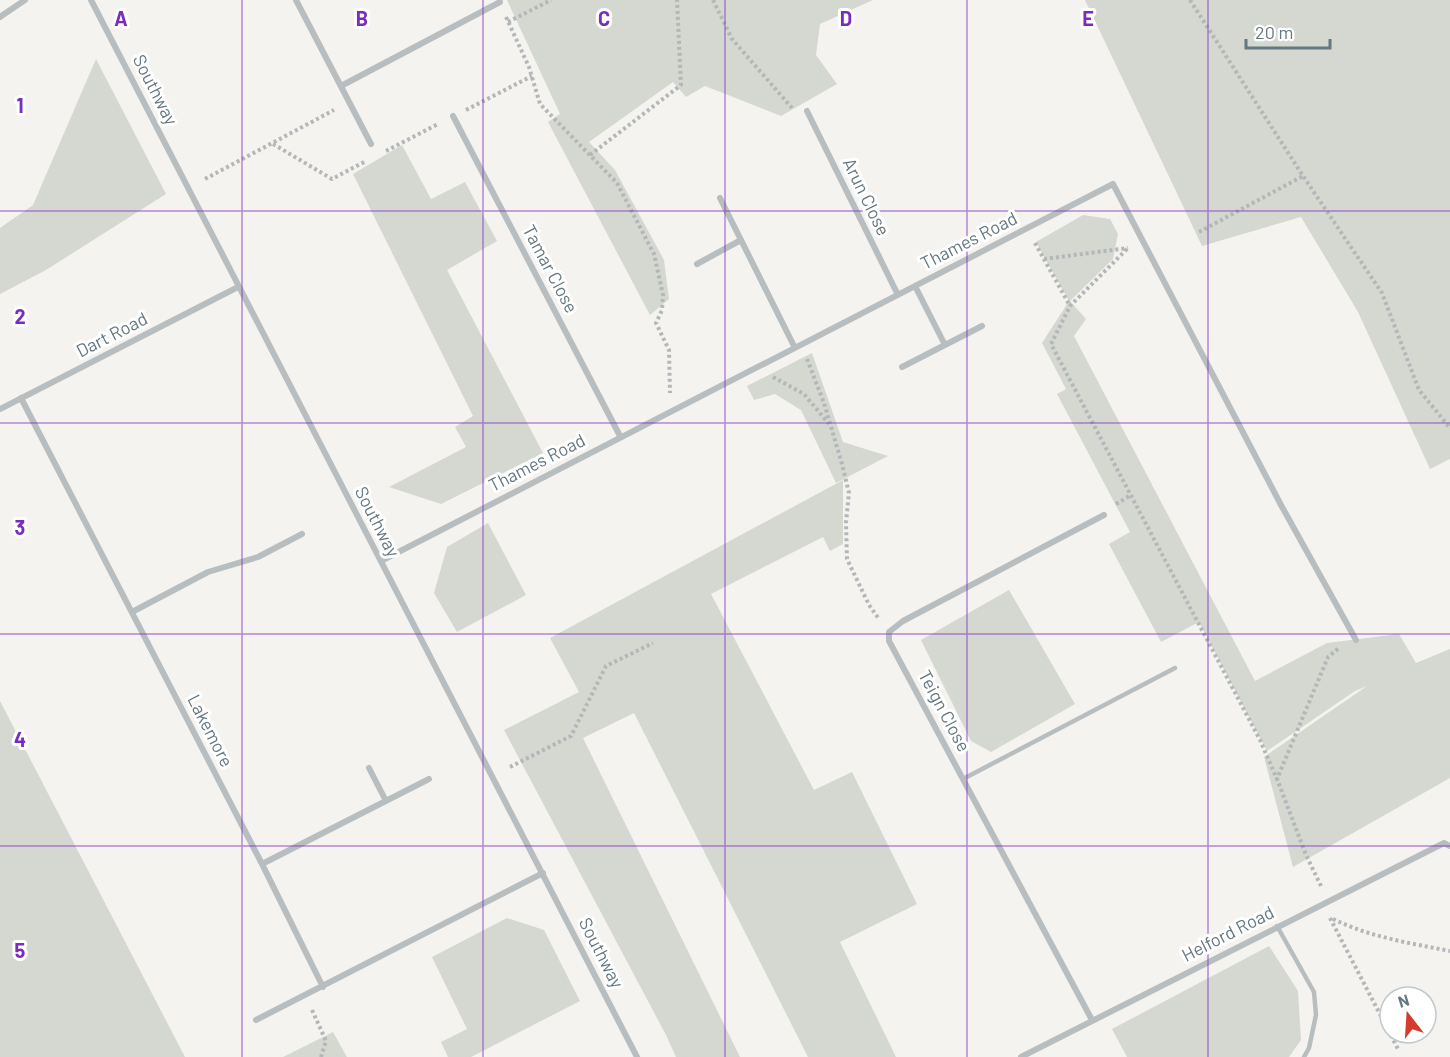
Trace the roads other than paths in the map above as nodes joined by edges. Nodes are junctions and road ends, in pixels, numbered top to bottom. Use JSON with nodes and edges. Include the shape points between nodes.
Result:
{"nodes":[{"id":1,"x":25,"y":0,"type":"edge"},
{"id":2,"x":91,"y":0,"type":"edge"},
{"id":3,"x":296,"y":0,"type":"edge"},
{"id":4,"x":500,"y":2,"type":"road end"},
{"id":5,"x":0,"y":17,"type":"edge"},
{"id":6,"x":341,"y":86,"type":"junction"},
{"id":7,"x":807,"y":111,"type":"dead end"},
{"id":8,"x":453,"y":117,"type":"road end"},
{"id":9,"x":372,"y":144,"type":"dead end"},
{"id":10,"x":720,"y":198,"type":"dead end"},
{"id":11,"x":741,"y":240,"type":"junction"},
{"id":12,"x":697,"y":264,"type":"dead end"},
{"id":13,"x":915,"y":286,"type":"junction"},
{"id":14,"x":238,"y":287,"type":"junction"},
{"id":15,"x":898,"y":296,"type":"junction"},
{"id":16,"x":982,"y":326,"type":"dead end"},
{"id":17,"x":945,"y":345,"type":"junction"},
{"id":18,"x":795,"y":346,"type":"junction"},
{"id":19,"x":902,"y":368,"type":"dead end"},
{"id":20,"x":21,"y":398,"type":"junction"},
{"id":21,"x":0,"y":410,"type":"edge"},
{"id":22,"x":620,"y":436,"type":"junction"},
{"id":23,"x":1104,"y":515,"type":"dead end"},
{"id":24,"x":302,"y":534,"type":"dead end"},
{"id":25,"x":381,"y":561,"type":"junction"},
{"id":26,"x":132,"y":612,"type":"junction"},
{"id":27,"x":1356,"y":640,"type":"dead end"},
{"id":28,"x":1175,"y":668,"type":"dead end"},
{"id":29,"x":369,"y":768,"type":"dead end"},
{"id":30,"x":429,"y":779,"type":"dead end"},
{"id":31,"x":963,"y":779,"type":"junction"},
{"id":32,"x":386,"y":801,"type":"junction"},
{"id":33,"x":1450,"y":846,"type":"edge"},
{"id":34,"x":262,"y":864,"type":"junction"},
{"id":35,"x":543,"y":873,"type":"junction"},
{"id":36,"x":1277,"y":926,"type":"junction"},
{"id":37,"x":323,"y":987,"type":"junction"},
{"id":38,"x":256,"y":1020,"type":"dead end"},
{"id":39,"x":1092,"y":1020,"type":"junction"},
{"id":40,"x":637,"y":1057,"type":"edge"},
{"id":41,"x":1021,"y":1057,"type":"edge"},
{"id":42,"x":1304,"y":1057,"type":"edge"}],
"edges":[{"from":1,"to":5,"type":"street"},
{"from":2,"to":14,"type":"street","name":"Southway"},
{"from":3,"to":6,"type":"street"},
{"from":4,"to":6,"type":"street"},
{"from":6,"to":9,"type":"street"},
{"from":7,"to":15,"type":"street","name":"Arun Close"},
{"from":8,"to":22,"type":"street","name":"Tamar Close"},
{"from":10,"to":11,"type":"street"},
{"from":11,"to":12,"type":"street"},
{"from":11,"to":18,"type":"street"},
{"from":13,"to":15,"type":"street","name":"Thames Road"},
{"from":13,"to":17,"type":"street"},
{"from":13,"to":27,"type":"street","name":"Thames Road","via":[[1113,184]]},
{"from":14,"to":20,"type":"street","name":"Dart Road"},
{"from":14,"to":25,"type":"street","name":"Southway"},
{"from":15,"to":18,"type":"street","name":"Thames Road"},
{"from":16,"to":17,"type":"street"},
{"from":17,"to":19,"type":"street"},
{"from":18,"to":22,"type":"street","name":"Thames Road"},
{"from":20,"to":21,"type":"street","name":"Dart Road"},
{"from":20,"to":26,"type":"street","name":"Lakemore"},
{"from":22,"to":25,"type":"street","name":"Thames Road"},
{"from":23,"to":31,"type":"street","name":"Teign Close","via":[[888,632],[889,641]]},
{"from":24,"to":26,"type":"street","via":[[258,558],[208,572]]},
{"from":25,"to":35,"type":"street","name":"Southway"},
{"from":26,"to":34,"type":"street","name":"Lakemore"},
{"from":28,"to":31,"type":"lane"},
{"from":29,"to":32,"type":"street"},
{"from":30,"to":32,"type":"street"},
{"from":31,"to":39,"type":"street","name":"Teign Close"},
{"from":32,"to":34,"type":"street"},
{"from":33,"to":36,"type":"street","name":"Helford Road","via":[[1444,843]]},
{"from":34,"to":37,"type":"street","name":"Lakemore"},
{"from":35,"to":37,"type":"street"},
{"from":35,"to":40,"type":"street","name":"Southway"},
{"from":36,"to":39,"type":"street","name":"Helford Road"},
{"from":36,"to":42,"type":"lane","via":[[1314,992],[1316,1016]]},
{"from":37,"to":38,"type":"street"},
{"from":39,"to":41,"type":"street","name":"Helford Road"}]}
